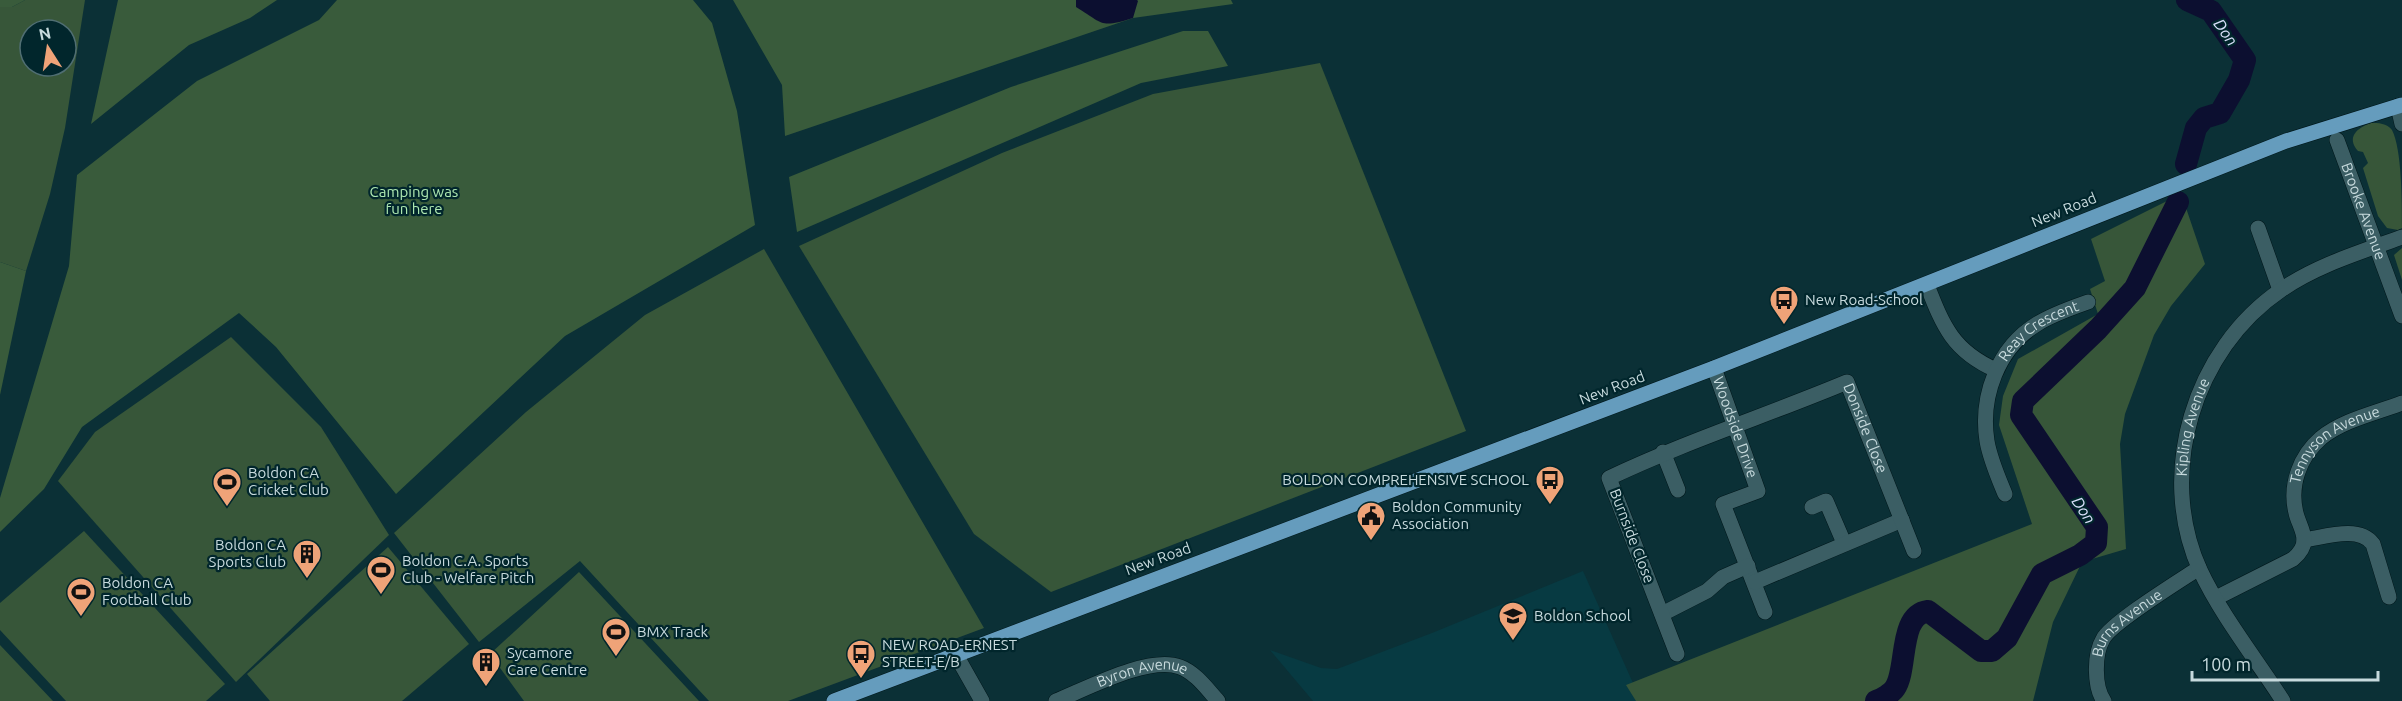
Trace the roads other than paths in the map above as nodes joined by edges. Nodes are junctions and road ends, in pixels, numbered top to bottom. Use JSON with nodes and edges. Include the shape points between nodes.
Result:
{"nodes":[{"id":1,"x":2400,"y":106,"type":"edge"},
{"id":2,"x":2402,"y":124,"type":"edge"},
{"id":3,"x":2337,"y":140,"type":"dead end"},
{"id":4,"x":2258,"y":228,"type":"dead end"},
{"id":5,"x":2402,"y":237,"type":"edge"},
{"id":6,"x":2376,"y":246,"type":"junction"},
{"id":7,"x":1927,"y":285,"type":"junction"},
{"id":8,"x":2280,"y":290,"type":"junction"},
{"id":9,"x":2088,"y":302,"type":"dead end"},
{"id":10,"x":2402,"y":316,"type":"edge"},
{"id":11,"x":1714,"y":368,"type":"junction"},
{"id":12,"x":1996,"y":370,"type":"junction"},
{"id":13,"x":2402,"y":403,"type":"edge"},
{"id":14,"x":1734,"y":425,"type":"junction"},
{"id":15,"x":1664,"y":452,"type":"junction"},
{"id":16,"x":1678,"y":490,"type":"dead end"},
{"id":17,"x":2005,"y":494,"type":"dead end"},
{"id":18,"x":1812,"y":507,"type":"dead end"},
{"id":19,"x":1902,"y":520,"type":"junction"},
{"id":20,"x":2304,"y":540,"type":"junction"},
{"id":21,"x":1844,"y":543,"type":"junction"},
{"id":22,"x":1914,"y":551,"type":"dead end"},
{"id":23,"x":1748,"y":566,"type":"junction"},
{"id":24,"x":2199,"y":568,"type":"junction"},
{"id":25,"x":1755,"y":582,"type":"junction"},
{"id":26,"x":2389,"y":597,"type":"dead end"},
{"id":27,"x":2216,"y":598,"type":"junction"},
{"id":28,"x":1765,"y":612,"type":"dead end"},
{"id":29,"x":1662,"y":614,"type":"junction"},
{"id":30,"x":1677,"y":654,"type":"dead end"},
{"id":31,"x":956,"y":655,"type":"junction"},
{"id":32,"x":1081,"y":696,"type":"edge"},
{"id":33,"x":834,"y":701,"type":"edge"},
{"id":34,"x":982,"y":701,"type":"edge"},
{"id":35,"x":1056,"y":701,"type":"edge"},
{"id":36,"x":1218,"y":701,"type":"edge"},
{"id":37,"x":2104,"y":701,"type":"edge"},
{"id":38,"x":2283,"y":701,"type":"edge"}],
"edges":[{"from":1,"to":2,"type":"street"},
{"from":1,"to":7,"type":"main road","name":"New Road","via":[[2286,141]]},
{"from":3,"to":6,"type":"street","name":"Brooke Avenue"},
{"from":4,"to":8,"type":"street"},
{"from":5,"to":6,"type":"street","name":"Kipling Avenue"},
{"from":6,"to":8,"type":"street","name":"Kipling Avenue","via":[[2312,271]]},
{"from":6,"to":10,"type":"street","name":"Brooke Avenue"},
{"from":7,"to":11,"type":"main road","name":"New Road"},
{"from":7,"to":12,"type":"street","name":"Reay Crescent","via":[[1952,338],[1977,362]]},
{"from":8,"to":24,"type":"street","name":"Kipling Avenue","via":[[2232,336],[2207,375],[2194,408],[2183,453],[2182,478],[2187,529]]},
{"from":9,"to":12,"type":"street","name":"Reay Crescent","via":[[2037,324],[2013,344]]},
{"from":11,"to":14,"type":"street","name":"Woodside Drive"},
{"from":11,"to":31,"type":"main road","name":"New Road"},
{"from":12,"to":17,"type":"street","name":"Reay Crescent","via":[[1989,390],[1986,422],[1991,458]]},
{"from":13,"to":20,"type":"street","name":"Tennyson Avenue","via":[[2333,430],[2302,460],[2294,497]]},
{"from":14,"to":15,"type":"street","name":"Burnside Close"},
{"from":14,"to":19,"type":"street","name":"Donside Close","via":[[1847,382]]},
{"from":14,"to":23,"type":"street","name":"Woodside Drive","via":[[1758,491],[1723,504]]},
{"from":15,"to":16,"type":"street"},
{"from":15,"to":29,"type":"street","name":"Burnside Close","via":[[1609,478]]},
{"from":18,"to":21,"type":"street","via":[[1826,501]]},
{"from":19,"to":21,"type":"street"},
{"from":19,"to":22,"type":"street","name":"Donside Close"},
{"from":20,"to":26,"type":"street","via":[[2354,534],[2369,538]]},
{"from":20,"to":27,"type":"street","via":[[2300,554],[2293,559]]},
{"from":21,"to":25,"type":"street"},
{"from":23,"to":25,"type":"street","name":"Woodside Drive"},
{"from":23,"to":29,"type":"street"},
{"from":24,"to":27,"type":"street","name":"Kipling Avenue"},
{"from":24,"to":37,"type":"street","name":"Burns Avenue","via":[[2103,638],[2096,668],[2099,694]]},
{"from":25,"to":28,"type":"street","name":"Woodside Drive"},
{"from":27,"to":38,"type":"street","name":"Kipling Avenue"},
{"from":29,"to":30,"type":"street","name":"Burnside Close"},
{"from":31,"to":33,"type":"main road","name":"New Road"},
{"from":31,"to":34,"type":"street"},
{"from":32,"to":35,"type":"street","name":"Byron Avenue"},
{"from":32,"to":36,"type":"street","name":"Byron Avenue","via":[[1152,664],[1166,664],[1192,674]]}]}
